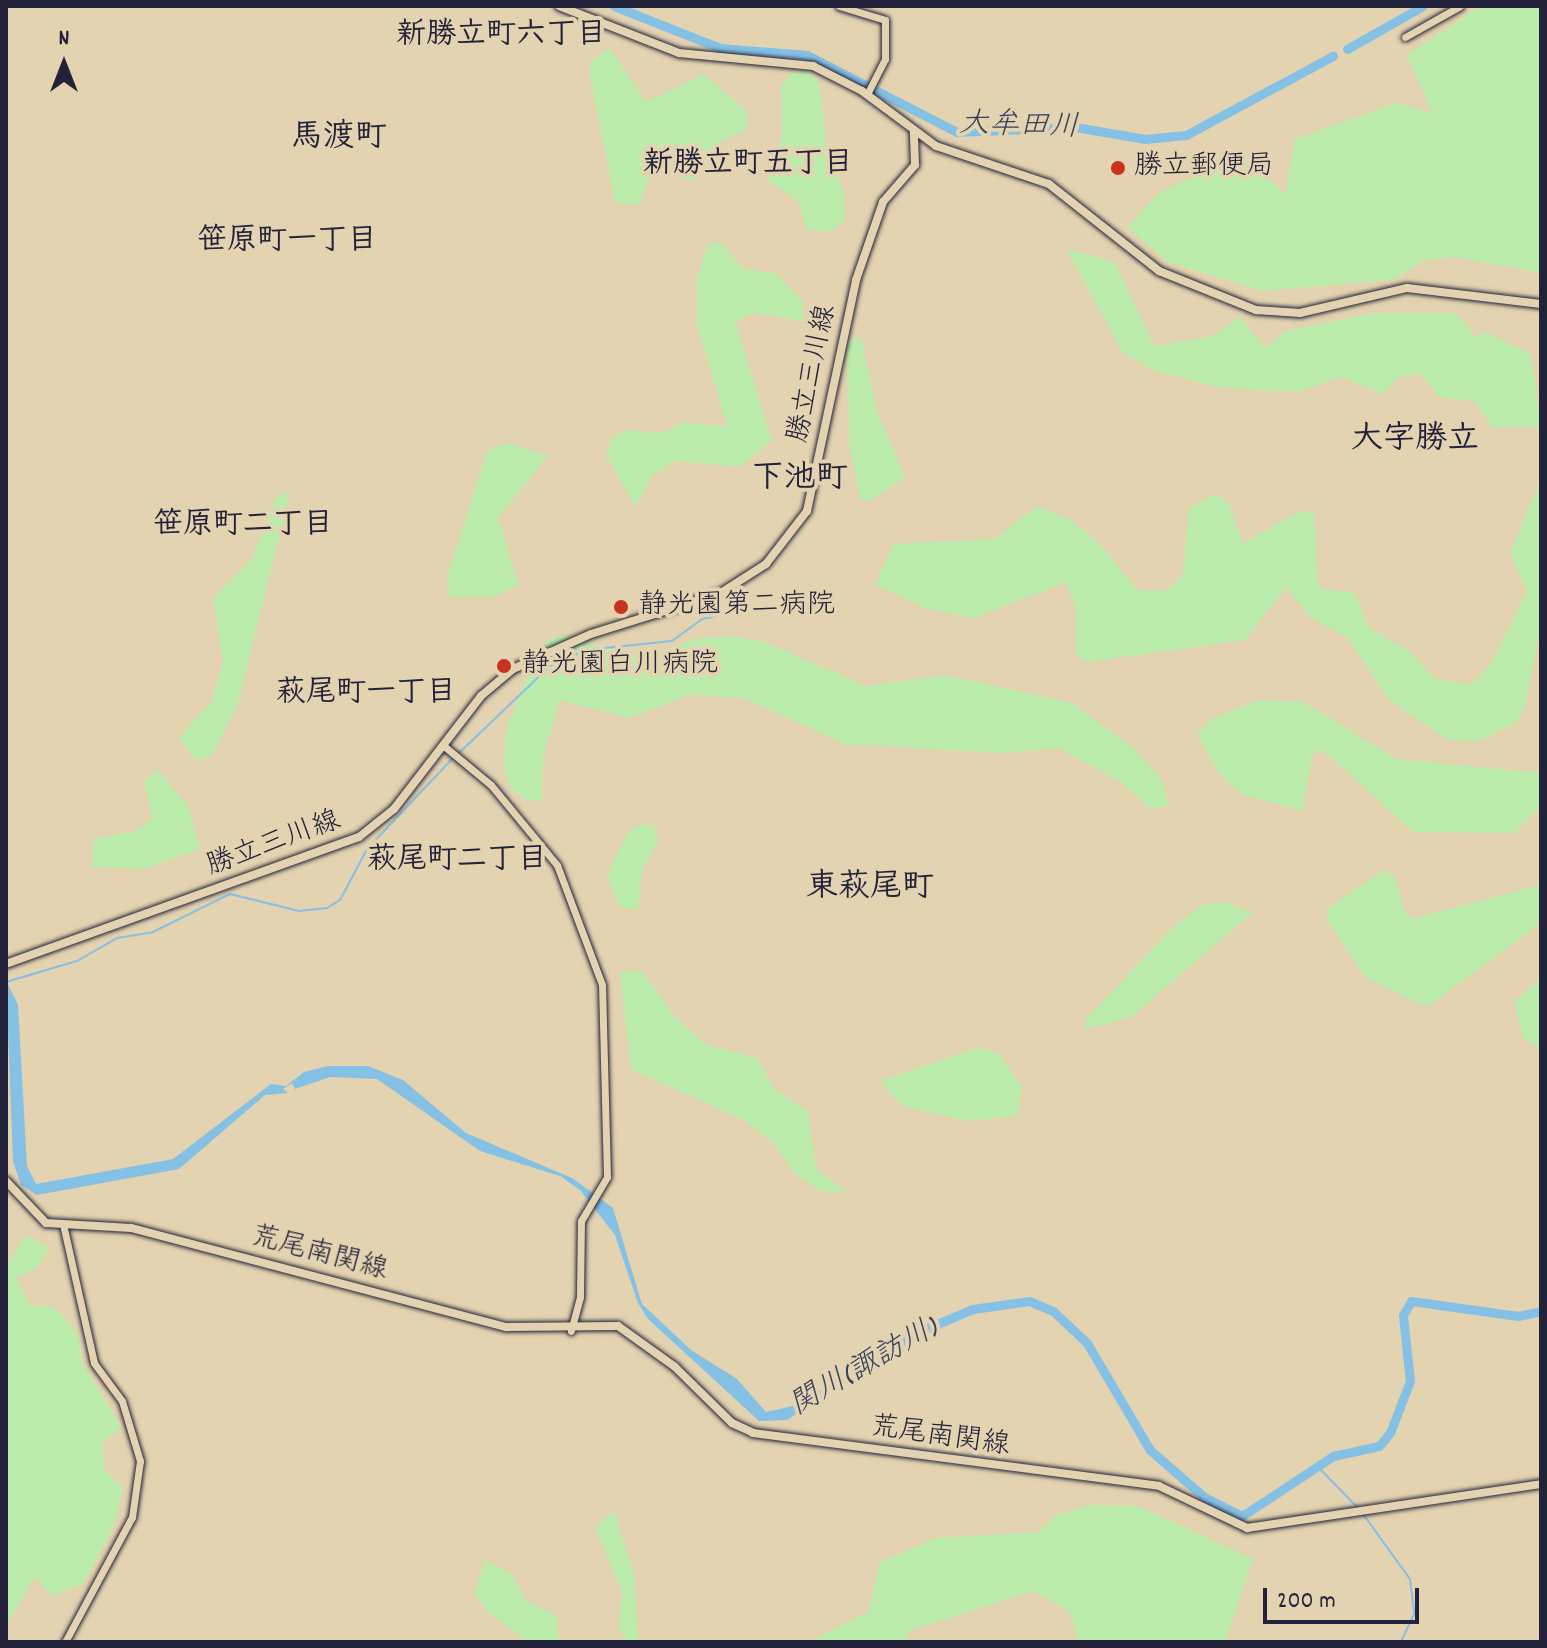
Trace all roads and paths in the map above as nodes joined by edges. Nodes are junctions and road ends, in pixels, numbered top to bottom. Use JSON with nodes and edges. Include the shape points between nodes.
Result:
{"nodes":[{"id":1,"x":559,"y":6,"type":"edge"},
{"id":2,"x":839,"y":6,"type":"edge"},
{"id":3,"x":1460,"y":6,"type":"edge"},
{"id":4,"x":1405,"y":37,"type":"dead end"},
{"id":5,"x":869,"y":88,"type":"junction"},
{"id":6,"x":914,"y":131,"type":"junction"},
{"id":7,"x":1541,"y":304,"type":"edge"},
{"id":8,"x":444,"y":746,"type":"junction"},
{"id":9,"x":6,"y":964,"type":"edge"},
{"id":10,"x":6,"y":1181,"type":"edge"},
{"id":11,"x":63,"y":1224,"type":"junction"},
{"id":12,"x":571,"y":1331,"type":"junction"},
{"id":13,"x":1541,"y":1484,"type":"edge"},
{"id":14,"x":65,"y":1642,"type":"edge"}],
"edges":[{"from":1,"to":5,"type":"main road","via":[[679,53],[796,60]]},
{"from":2,"to":5,"type":"street","via":[[883,16],[885,59]]},
{"from":3,"to":4,"type":"street"},
{"from":5,"to":6,"type":"main road"},
{"from":6,"to":7,"type":"main road","via":[[936,146],[1049,184],[1159,271],[1256,310],[1300,313],[1407,288]]},
{"from":6,"to":8,"type":"main road","name":"勝立三川線","via":[[915,165],[883,202],[856,280],[807,511],[786,544],[756,574],[719,594],[591,634],[513,669],[481,696]]},
{"from":8,"to":9,"type":"main road","name":"勝立三川線","via":[[394,809],[359,837]]},
{"from":8,"to":12,"type":"street","via":[[507,804],[575,898],[607,1020],[601,1191],[584,1213]]},
{"from":10,"to":11,"type":"main road","name":"荒尾南関線","via":[[34,1215]]},
{"from":11,"to":12,"type":"main road","name":"荒尾南関線","via":[[131,1228],[506,1327]]},
{"from":11,"to":14,"type":"street","via":[[94,1363],[122,1401],[140,1461],[132,1517]]},
{"from":12,"to":13,"type":"main road","name":"荒尾南関線","via":[[618,1326],[675,1367],[732,1423],[753,1433],[1159,1486],[1232,1526],[1381,1511]]}]}
